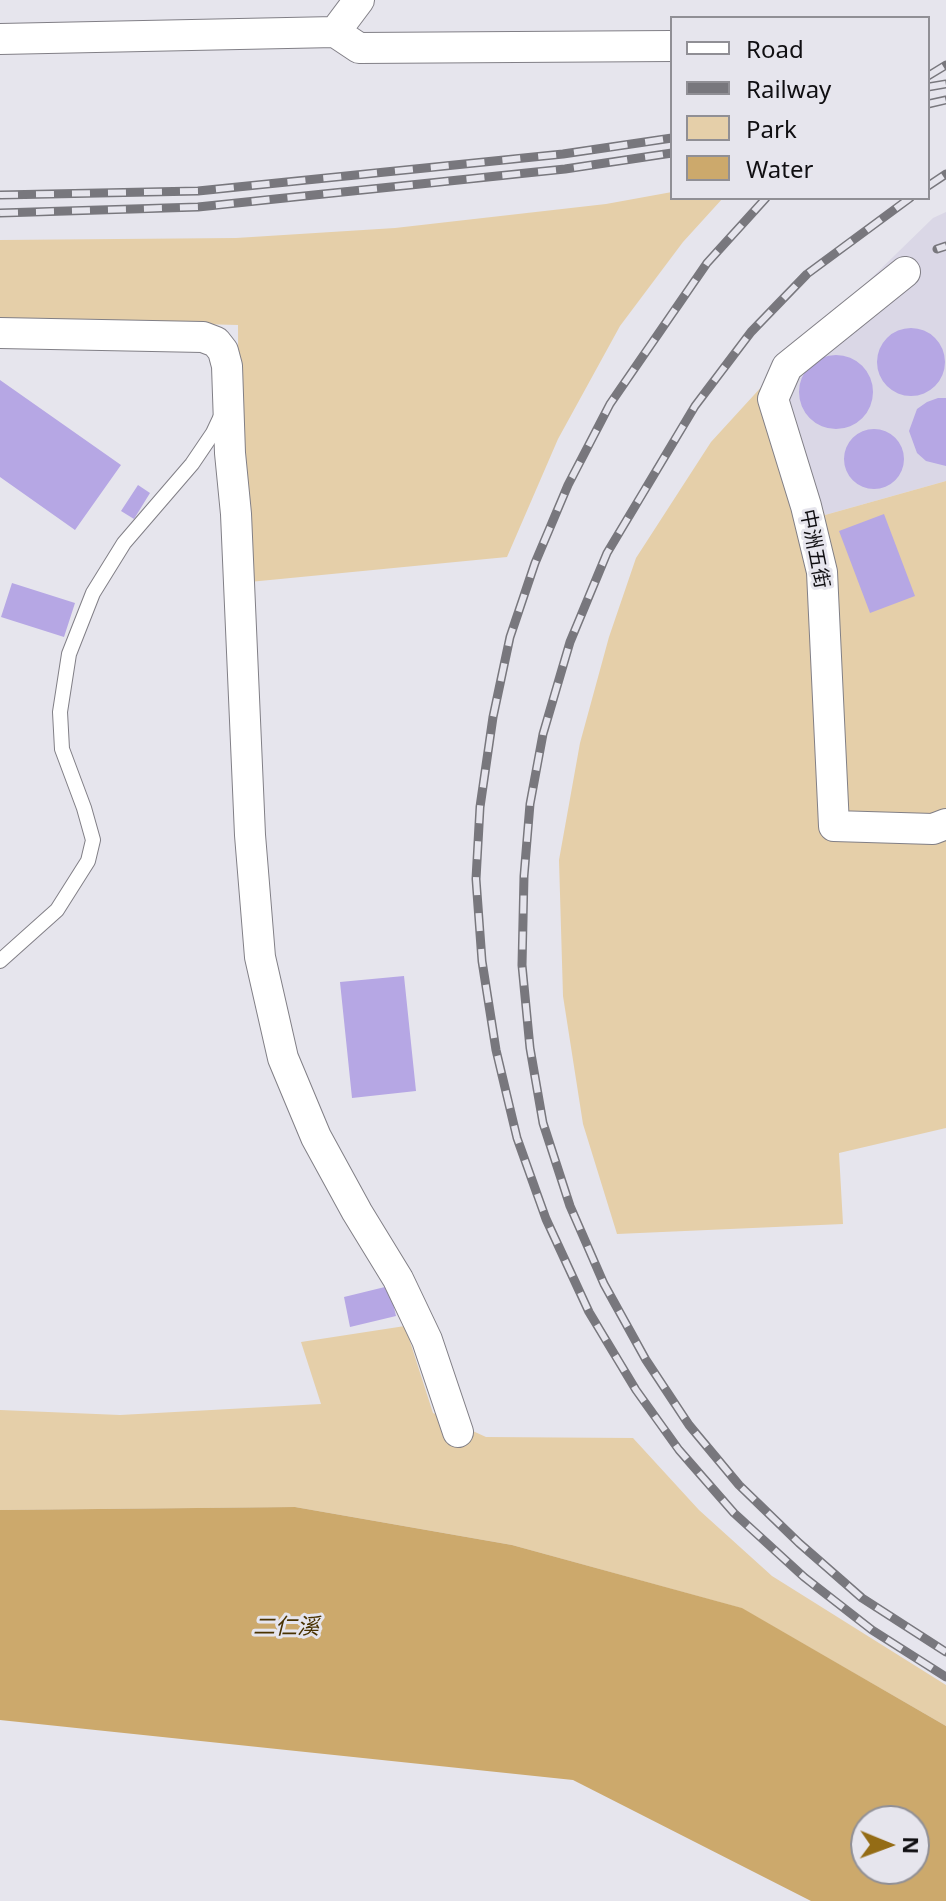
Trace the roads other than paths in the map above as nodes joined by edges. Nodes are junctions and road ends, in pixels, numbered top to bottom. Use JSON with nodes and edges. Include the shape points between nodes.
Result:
{"nodes":[{"id":1,"x":359,"y":0,"type":"edge"},
{"id":2,"x":335,"y":32,"type":"junction"},
{"id":3,"x":0,"y":39,"type":"edge"},
{"id":4,"x":670,"y":46,"type":"edge"},
{"id":5,"x":905,"y":272,"type":"dead end"},
{"id":6,"x":0,"y":333,"type":"edge"},
{"id":7,"x":228,"y":401,"type":"junction"},
{"id":8,"x":946,"y":824,"type":"edge"},
{"id":9,"x":0,"y":961,"type":"edge"},
{"id":10,"x":458,"y":1432,"type":"dead end"}],
"edges":[{"from":1,"to":2,"type":"street"},
{"from":2,"to":3,"type":"street"},
{"from":2,"to":4,"type":"street","via":[[359,48]]},
{"from":5,"to":8,"type":"street","name":"中洲五街","via":[[787,367],[773,399],[822,572],[834,826],[933,829]]},
{"from":6,"to":7,"type":"street","via":[[203,337],[223,351]]},
{"from":7,"to":9,"type":"lane","via":[[192,464],[124,543],[93,593],[69,654],[60,712],[62,749],[93,840],[88,861],[57,910]]},
{"from":7,"to":10,"type":"street","via":[[260,957],[283,1058],[316,1137],[409,1303]]}]}
